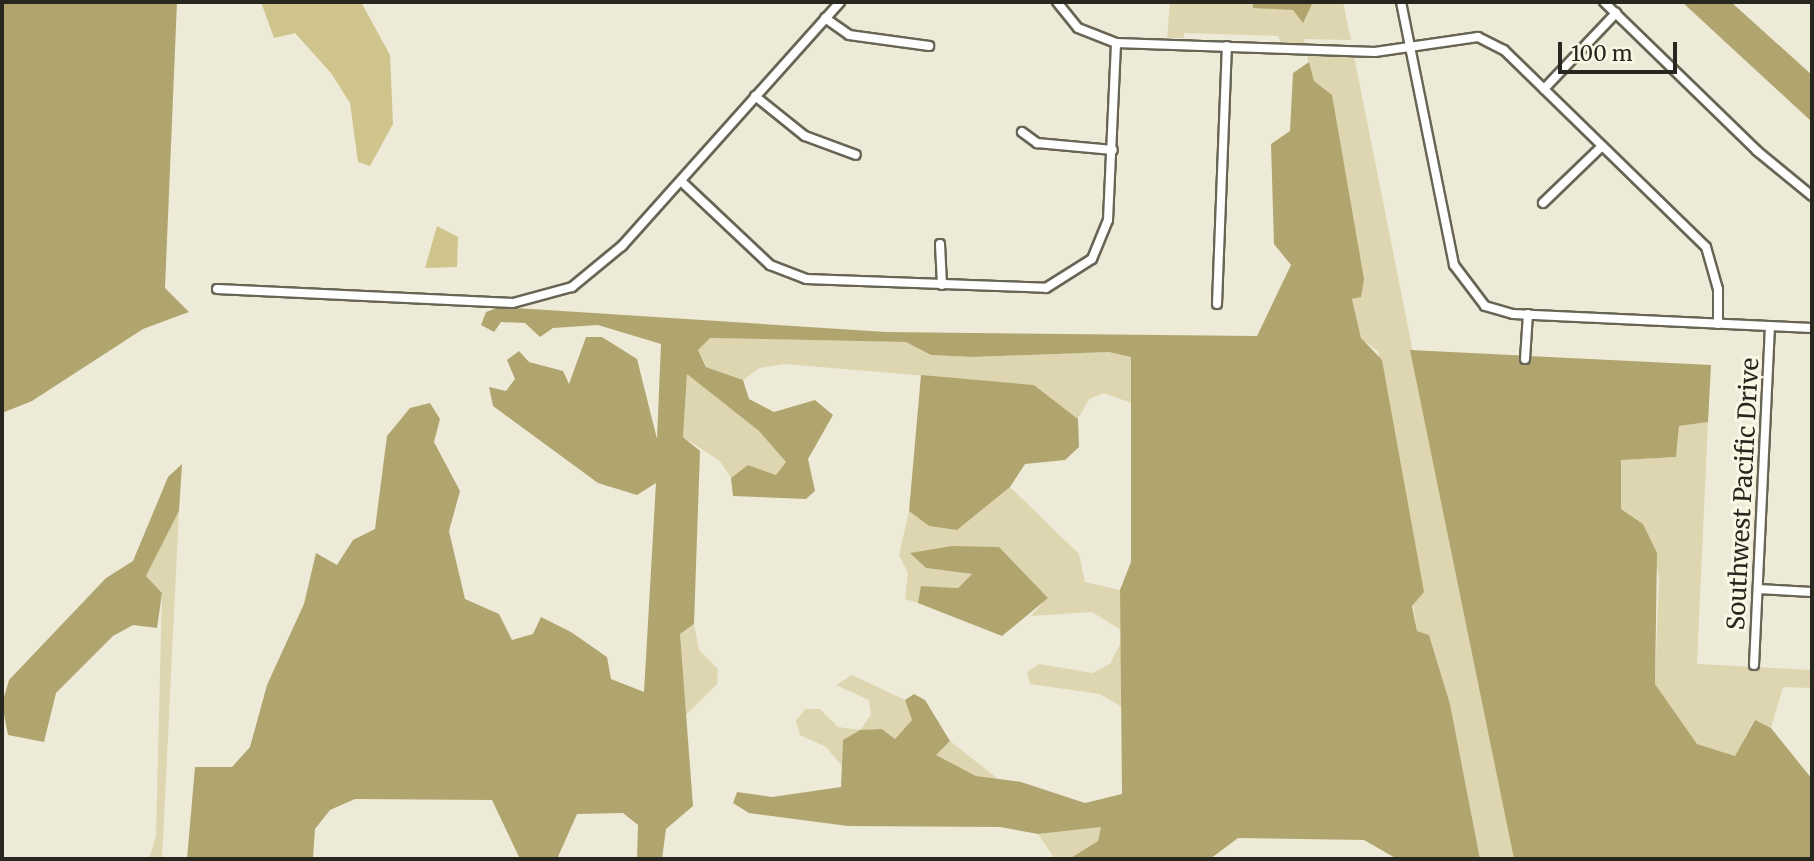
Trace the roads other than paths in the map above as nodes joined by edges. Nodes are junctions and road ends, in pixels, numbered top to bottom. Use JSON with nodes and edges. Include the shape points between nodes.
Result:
{"nodes":[{"id":1,"x":840,"y":2,"type":"edge"},
{"id":2,"x":1057,"y":2,"type":"edge"},
{"id":3,"x":1401,"y":2,"type":"edge"},
{"id":4,"x":1604,"y":2,"type":"edge"},
{"id":5,"x":1616,"y":13,"type":"junction"},
{"id":6,"x":825,"y":18,"type":"junction"},
{"id":7,"x":1116,"y":43,"type":"junction"},
{"id":8,"x":929,"y":46,"type":"dead end"},
{"id":9,"x":1227,"y":46,"type":"junction"},
{"id":10,"x":1410,"y":47,"type":"junction"},
{"id":11,"x":1544,"y":89,"type":"junction"},
{"id":12,"x":755,"y":96,"type":"junction"},
{"id":13,"x":1022,"y":132,"type":"dead end"},
{"id":14,"x":1602,"y":146,"type":"junction"},
{"id":15,"x":1113,"y":150,"type":"junction"},
{"id":16,"x":856,"y":155,"type":"dead end"},
{"id":17,"x":682,"y":182,"type":"junction"},
{"id":18,"x":1812,"y":196,"type":"edge"},
{"id":19,"x":1543,"y":203,"type":"dead end"},
{"id":20,"x":940,"y":244,"type":"dead end"},
{"id":21,"x":942,"y":285,"type":"junction"},
{"id":22,"x":217,"y":289,"type":"dead end"},
{"id":23,"x":1217,"y":304,"type":"dead end"},
{"id":24,"x":1528,"y":314,"type":"junction"},
{"id":25,"x":1717,"y":324,"type":"junction"},
{"id":26,"x":1770,"y":326,"type":"junction"},
{"id":27,"x":1812,"y":328,"type":"edge"},
{"id":28,"x":1525,"y":359,"type":"dead end"},
{"id":29,"x":1758,"y":589,"type":"junction"},
{"id":30,"x":1812,"y":592,"type":"edge"},
{"id":31,"x":1754,"y":665,"type":"dead end"}],
"edges":[{"from":1,"to":6,"type":"street"},
{"from":2,"to":7,"type":"street","via":[[1079,28]]},
{"from":3,"to":10,"type":"street"},
{"from":4,"to":5,"type":"street"},
{"from":5,"to":11,"type":"street"},
{"from":5,"to":18,"type":"street","via":[[1757,151]]},
{"from":6,"to":8,"type":"street","via":[[849,35]]},
{"from":6,"to":12,"type":"street"},
{"from":7,"to":9,"type":"street"},
{"from":7,"to":15,"type":"street"},
{"from":9,"to":10,"type":"street","via":[[1372,52]]},
{"from":9,"to":23,"type":"street"},
{"from":10,"to":11,"type":"street","via":[[1478,37],[1504,50]]},
{"from":10,"to":24,"type":"street","via":[[1454,265],[1485,306]]},
{"from":11,"to":14,"type":"street"},
{"from":12,"to":16,"type":"street","via":[[805,136]]},
{"from":12,"to":17,"type":"street"},
{"from":13,"to":15,"type":"street","via":[[1037,143]]},
{"from":14,"to":19,"type":"street"},
{"from":14,"to":25,"type":"street","via":[[1706,247],[1714,266]]},
{"from":15,"to":21,"type":"street","via":[[1108,220],[1093,259],[1080,271],[1046,288]]},
{"from":17,"to":21,"type":"street","via":[[770,265],[794,274]]},
{"from":17,"to":22,"type":"street","via":[[592,273],[539,299],[513,303]]},
{"from":20,"to":21,"type":"street"},
{"from":24,"to":25,"type":"street"},
{"from":24,"to":28,"type":"street"},
{"from":25,"to":26,"type":"street"},
{"from":26,"to":27,"type":"street"},
{"from":26,"to":29,"type":"street","name":"Southwest Pacific Drive"},
{"from":29,"to":30,"type":"street"},
{"from":29,"to":31,"type":"street","name":"Southwest Pacific Drive"}]}
